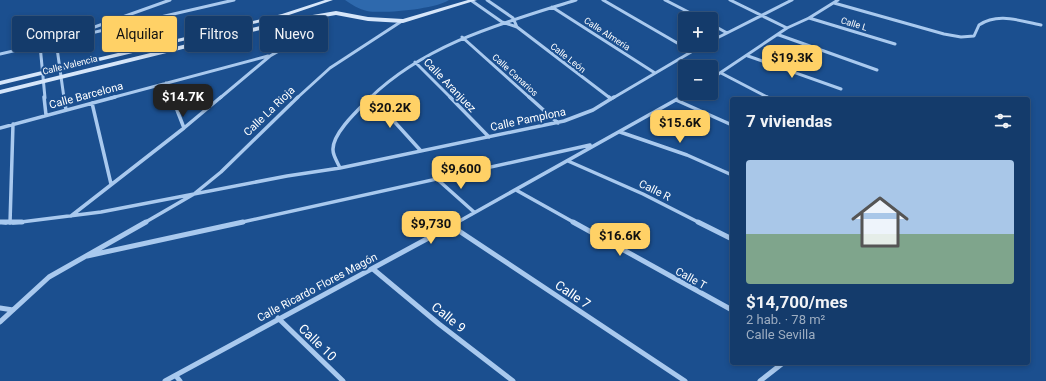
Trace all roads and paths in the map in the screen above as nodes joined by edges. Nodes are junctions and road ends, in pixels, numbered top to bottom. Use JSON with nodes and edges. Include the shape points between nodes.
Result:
{"nodes":[{"id":1,"x":170,"y":0,"type":"edge"},
{"id":2,"x":234,"y":0,"type":"edge"},
{"id":3,"x":330,"y":0,"type":"edge"},
{"id":4,"x":473,"y":0,"type":"edge"},
{"id":5,"x":487,"y":0,"type":"edge"},
{"id":6,"x":576,"y":0,"type":"edge"},
{"id":7,"x":603,"y":0,"type":"edge"},
{"id":8,"x":666,"y":0,"type":"edge"},
{"id":9,"x":730,"y":0,"type":"edge"},
{"id":10,"x":792,"y":0,"type":"edge"},
{"id":11,"x":838,"y":0,"type":"edge"},
{"id":12,"x":834,"y":2,"type":"junction"},
{"id":13,"x":552,"y":7,"type":"junction"},
{"id":14,"x":689,"y":12,"type":"edge"},
{"id":15,"x":284,"y":15,"type":"joint"},
{"id":16,"x":316,"y":16,"type":"edge"},
{"id":17,"x":762,"y":16,"type":"junction"},
{"id":18,"x":514,"y":18,"type":"junction"},
{"id":19,"x":809,"y":18,"type":"junction"},
{"id":20,"x":402,"y":20,"type":"junction"},
{"id":21,"x":502,"y":22,"type":"junction"},
{"id":22,"x":1042,"y":25,"type":"dead end"},
{"id":23,"x":94,"y":27,"type":"edge"},
{"id":24,"x":260,"y":27,"type":"edge"},
{"id":25,"x":517,"y":27,"type":"junction"},
{"id":26,"x":718,"y":28,"type":"edge"},
{"id":27,"x":787,"y":28,"type":"junction"},
{"id":28,"x":94,"y":32,"type":"edge"},
{"id":29,"x":727,"y":33,"type":"junction"},
{"id":30,"x":779,"y":35,"type":"junction"},
{"id":31,"x":462,"y":37,"type":"junction"},
{"id":32,"x":718,"y":38,"type":"edge"},
{"id":33,"x":678,"y":43,"type":"edge"},
{"id":34,"x":895,"y":44,"type":"dead end"},
{"id":35,"x":12,"y":51,"type":"edge"},
{"id":36,"x":41,"y":52,"type":"edge"},
{"id":37,"x":58,"y":52,"type":"edge"},
{"id":38,"x":277,"y":52,"type":"edge"},
{"id":39,"x":689,"y":52,"type":"edge"},
{"id":40,"x":0,"y":54,"type":"edge"},
{"id":41,"x":270,"y":56,"type":"junction"},
{"id":42,"x":748,"y":56,"type":"junction"},
{"id":43,"x":415,"y":62,"type":"junction"},
{"id":44,"x":60,"y":69,"type":"junction"},
{"id":45,"x":877,"y":70,"type":"dead end"},
{"id":46,"x":43,"y":73,"type":"junction"},
{"id":47,"x":655,"y":73,"type":"junction"},
{"id":48,"x":721,"y":73,"type":"junction"},
{"id":49,"x":718,"y":75,"type":"edge"},
{"id":50,"x":61,"y":77,"type":"junction"},
{"id":51,"x":44,"y":81,"type":"junction"},
{"id":52,"x":0,"y":83,"type":"edge"},
{"id":53,"x":166,"y":83,"type":"junction"},
{"id":54,"x":841,"y":89,"type":"dead end"},
{"id":55,"x":0,"y":92,"type":"edge"},
{"id":56,"x":371,"y":96,"type":"junction"},
{"id":57,"x":767,"y":97,"type":"edge"},
{"id":58,"x":610,"y":99,"type":"junction"},
{"id":59,"x":676,"y":100,"type":"joint"},
{"id":60,"x":92,"y":103,"type":"junction"},
{"id":61,"x":66,"y":110,"type":"junction"},
{"id":62,"x":46,"y":115,"type":"junction"},
{"id":63,"x":558,"y":123,"type":"junction"},
{"id":64,"x":13,"y":124,"type":"junction"},
{"id":65,"x":730,"y":124,"type":"edge"},
{"id":66,"x":0,"y":128,"type":"edge"},
{"id":67,"x":184,"y":128,"type":"junction"},
{"id":68,"x":620,"y":132,"type":"junction"},
{"id":69,"x":489,"y":137,"type":"junction"},
{"id":70,"x":594,"y":145,"type":"junction"},
{"id":71,"x":421,"y":151,"type":"junction"},
{"id":72,"x":568,"y":161,"type":"junction"},
{"id":73,"x":340,"y":168,"type":"junction"},
{"id":74,"x":730,"y":174,"type":"edge"},
{"id":75,"x":437,"y":179,"type":"junction"},
{"id":76,"x":111,"y":184,"type":"junction"},
{"id":77,"x":516,"y":190,"type":"junction"},
{"id":78,"x":194,"y":194,"type":"junction"},
{"id":79,"x":474,"y":212,"type":"junction"},
{"id":80,"x":70,"y":217,"type":"junction"},
{"id":81,"x":0,"y":222,"type":"edge"},
{"id":82,"x":10,"y":223,"type":"junction"},
{"id":83,"x":450,"y":225,"type":"junction"},
{"id":84,"x":730,"y":238,"type":"edge"},
{"id":85,"x":87,"y":256,"type":"junction"},
{"id":86,"x":373,"y":269,"type":"junction"},
{"id":87,"x":0,"y":308,"type":"edge"},
{"id":88,"x":730,"y":309,"type":"edge"},
{"id":89,"x":13,"y":310,"type":"junction"},
{"id":90,"x":278,"y":318,"type":"junction"},
{"id":91,"x":0,"y":322,"type":"edge"},
{"id":92,"x":780,"y":365,"type":"edge"},
{"id":93,"x":176,"y":376,"type":"junction"},
{"id":94,"x":165,"y":381,"type":"edge"},
{"id":95,"x":180,"y":381,"type":"edge"},
{"id":96,"x":344,"y":381,"type":"edge"},
{"id":97,"x":513,"y":381,"type":"edge"},
{"id":98,"x":685,"y":381,"type":"edge"},
{"id":99,"x":760,"y":381,"type":"edge"}],
"edges":[{"from":1,"to":23,"type":"street"},
{"from":2,"to":28,"type":"street"},
{"from":3,"to":15,"type":"street","name":"Calle Valencia"},
{"from":4,"to":20,"type":"street","name":"Calle La Rioja"},
{"from":4,"to":21,"type":"street","name":"Calle León"},
{"from":5,"to":18,"type":"street"},
{"from":6,"to":13,"type":"street"},
{"from":7,"to":33,"type":"street"},
{"from":8,"to":14,"type":"street"},
{"from":9,"to":17,"type":"street"},
{"from":10,"to":17,"type":"street"},
{"from":11,"to":12,"type":"street"},
{"from":12,"to":19,"type":"street"},
{"from":12,"to":22,"type":"street","via":[[961,37],[974,36],[978,25],[992,18]]},
{"from":13,"to":18,"type":"street"},
{"from":13,"to":47,"type":"street","name":"Calle Almeria"},
{"from":15,"to":44,"type":"street","name":"Calle Valencia"},
{"from":16,"to":20,"type":"street","name":"Calle Valencia","via":[[336,13],[368,19]]},
{"from":17,"to":27,"type":"street"},
{"from":17,"to":29,"type":"street"},
{"from":18,"to":21,"type":"street"},
{"from":18,"to":25,"type":"street"},
{"from":19,"to":27,"type":"street"},
{"from":19,"to":34,"type":"street","name":"Calle L"},
{"from":20,"to":78,"type":"street","name":"Calle La Rioja","via":[[330,68],[221,172]]},
{"from":21,"to":25,"type":"street","name":"Calle León"},
{"from":21,"to":31,"type":"street"},
{"from":24,"to":50,"type":"street","name":"Calle Valencia"},
{"from":25,"to":58,"type":"street","name":"Calle León"},
{"from":26,"to":29,"type":"street"},
{"from":27,"to":30,"type":"street"},
{"from":29,"to":32,"type":"street"},
{"from":30,"to":42,"type":"street"},
{"from":30,"to":45,"type":"street"},
{"from":31,"to":43,"type":"street"},
{"from":31,"to":63,"type":"street","name":"Calle Canarios"},
{"from":35,"to":40,"type":"street"},
{"from":36,"to":46,"type":"street"},
{"from":37,"to":44,"type":"street"},
{"from":38,"to":41,"type":"street","name":"Calle Barcelona"},
{"from":39,"to":47,"type":"street","name":"Calle Pamplona"},
{"from":41,"to":53,"type":"street","name":"Calle Barcelona"},
{"from":41,"to":67,"type":"street","name":"Calle Barcelona"},
{"from":42,"to":48,"type":"street"},
{"from":42,"to":54,"type":"street"},
{"from":43,"to":56,"type":"street"},
{"from":43,"to":69,"type":"street","name":"Calle Aranjuez"},
{"from":44,"to":46,"type":"street","name":"Calle Valencia"},
{"from":44,"to":50,"type":"street"},
{"from":46,"to":51,"type":"street"},
{"from":46,"to":52,"type":"street","name":"Calle Valencia"},
{"from":47,"to":58,"type":"street","name":"Calle Pamplona"},
{"from":48,"to":49,"type":"street"},
{"from":48,"to":57,"type":"street"},
{"from":50,"to":51,"type":"street","name":"Calle Valencia"},
{"from":50,"to":61,"type":"street"},
{"from":51,"to":55,"type":"street","name":"Calle Valencia"},
{"from":51,"to":62,"type":"street"},
{"from":53,"to":60,"type":"street","name":"Calle Barcelona"},
{"from":53,"to":67,"type":"street"},
{"from":56,"to":71,"type":"street"},
{"from":56,"to":73,"type":"street","via":[[335,142],[333,151]]},
{"from":58,"to":63,"type":"street","name":"Calle Pamplona","via":[[586,114]]},
{"from":59,"to":65,"type":"street"},
{"from":59,"to":68,"type":"street","name":"Calle Ricardo Flores Magón"},
{"from":60,"to":61,"type":"street","name":"Calle Barcelona"},
{"from":60,"to":76,"type":"street"},
{"from":61,"to":62,"type":"street","name":"Calle Barcelona"},
{"from":62,"to":64,"type":"street","name":"Calle Barcelona"},
{"from":63,"to":69,"type":"street","name":"Calle Pamplona"},
{"from":64,"to":66,"type":"street","name":"Calle Barcelona"},
{"from":64,"to":82,"type":"street"},
{"from":67,"to":76,"type":"street","name":"Calle Barcelona"},
{"from":68,"to":70,"type":"street","name":"Calle Ricardo Flores Magón"},
{"from":68,"to":74,"type":"street","via":[[687,155]]},
{"from":69,"to":71,"type":"street","name":"Calle Pamplona"},
{"from":70,"to":72,"type":"street","name":"Calle Ricardo Flores Magón"},
{"from":70,"to":75,"type":"street"},
{"from":71,"to":73,"type":"street","name":"Calle Pamplona"},
{"from":72,"to":77,"type":"street","name":"Calle Ricardo Flores Magón"},
{"from":72,"to":84,"type":"street","name":"Calle R","via":[[643,194]]},
{"from":73,"to":78,"type":"street","name":"Calle Pamplona"},
{"from":75,"to":79,"type":"street"},
{"from":75,"to":85,"type":"street"},
{"from":76,"to":80,"type":"street","name":"Calle Barcelona"},
{"from":77,"to":79,"type":"street","name":"Calle Ricardo Flores Magón"},
{"from":77,"to":88,"type":"street","name":"Calle T"},
{"from":78,"to":80,"type":"street"},
{"from":78,"to":85,"type":"street","name":"Calle La Rioja"},
{"from":79,"to":83,"type":"street","name":"Calle Ricardo Flores Magón"},
{"from":80,"to":82,"type":"street"},
{"from":81,"to":82,"type":"street"},
{"from":83,"to":86,"type":"street","name":"Calle Ricardo Flores Magón"},
{"from":83,"to":98,"type":"street","name":"Calle 7"},
{"from":85,"to":89,"type":"street","via":[[49,277]]},
{"from":86,"to":90,"type":"street","name":"Calle Ricardo Flores Magón"},
{"from":86,"to":97,"type":"street","name":"Calle 9","via":[[438,324]]},
{"from":87,"to":89,"type":"street"},
{"from":89,"to":91,"type":"street"},
{"from":90,"to":93,"type":"street","name":"Calle Ricardo Flores Magón"},
{"from":90,"to":96,"type":"street","name":"Calle 10"},
{"from":92,"to":99,"type":"street"},
{"from":93,"to":94,"type":"street","name":"Calle Ricardo Flores Magón"},
{"from":93,"to":95,"type":"street"}]}
